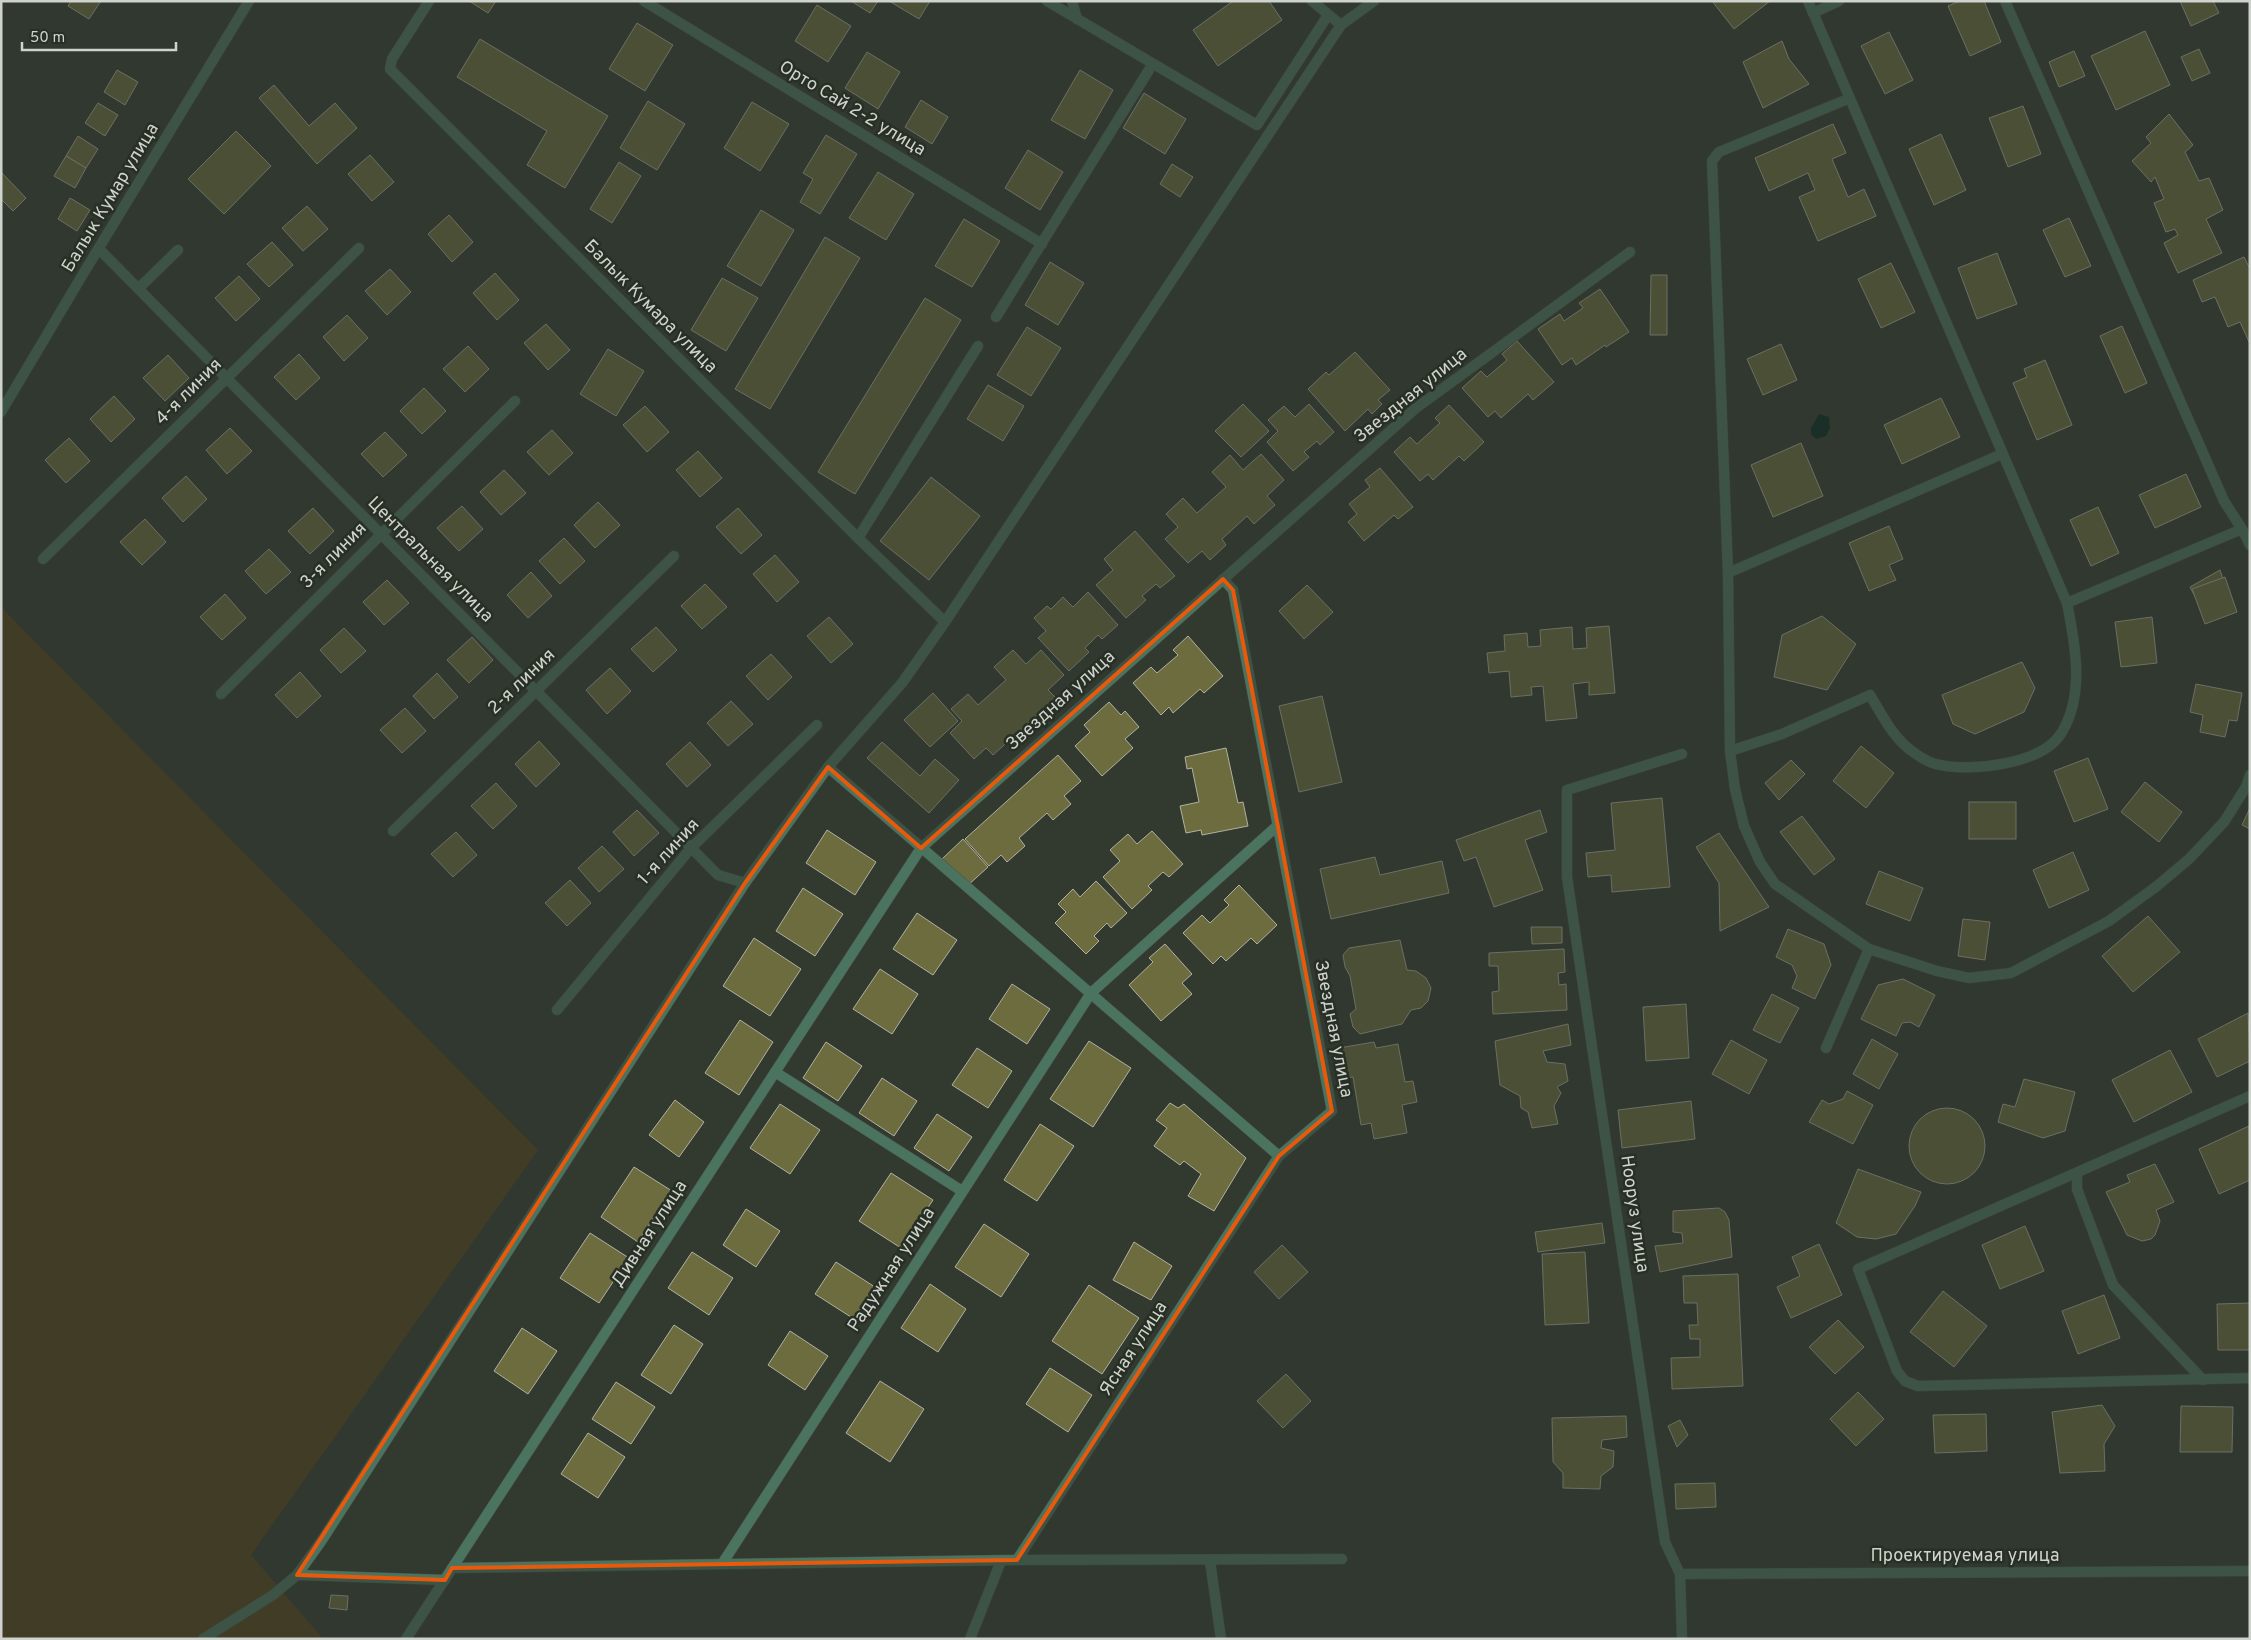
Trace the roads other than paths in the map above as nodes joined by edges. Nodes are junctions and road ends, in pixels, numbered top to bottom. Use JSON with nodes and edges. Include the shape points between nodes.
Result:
{"nodes":[{"id":1,"x":249,"y":1,"type":"edge"},
{"id":2,"x":429,"y":1,"type":"edge"},
{"id":3,"x":644,"y":1,"type":"edge"},
{"id":4,"x":1048,"y":1,"type":"edge"},
{"id":5,"x":1072,"y":1,"type":"edge"},
{"id":6,"x":1312,"y":1,"type":"edge"},
{"id":7,"x":1374,"y":1,"type":"edge"},
{"id":8,"x":1808,"y":1,"type":"edge"},
{"id":9,"x":1839,"y":1,"type":"edge"},
{"id":10,"x":2005,"y":1,"type":"edge"},
{"id":11,"x":1813,"y":13,"type":"junction"},
{"id":12,"x":1328,"y":14,"type":"junction"},
{"id":13,"x":1077,"y":20,"type":"junction"},
{"id":14,"x":1341,"y":25,"type":"junction"},
{"id":15,"x":1152,"y":64,"type":"junction"},
{"id":16,"x":1848,"y":99,"type":"junction"},
{"id":17,"x":1042,"y":244,"type":"junction"},
{"id":18,"x":358,"y":248,"type":"dead end"},
{"id":19,"x":99,"y":249,"type":"junction"},
{"id":20,"x":178,"y":250,"type":"dead end"},
{"id":21,"x":1630,"y":252,"type":"dead end"},
{"id":22,"x":139,"y":288,"type":"junction"},
{"id":23,"x":996,"y":317,"type":"dead end"},
{"id":24,"x":978,"y":346,"type":"dead end"},
{"id":25,"x":226,"y":378,"type":"junction"},
{"id":26,"x":514,"y":401,"type":"dead end"},
{"id":27,"x":1,"y":412,"type":"edge"},
{"id":28,"x":2002,"y":454,"type":"junction"},
{"id":29,"x":2242,"y":529,"type":"junction"},
{"id":30,"x":380,"y":533,"type":"junction"},
{"id":31,"x":858,"y":538,"type":"junction"},
{"id":32,"x":2250,"y":545,"type":"edge"},
{"id":33,"x":674,"y":556,"type":"dead end"},
{"id":34,"x":43,"y":559,"type":"dead end"},
{"id":35,"x":1728,"y":573,"type":"junction"},
{"id":36,"x":1223,"y":579,"type":"junction"},
{"id":37,"x":2067,"y":602,"type":"junction"},
{"id":38,"x":945,"y":622,"type":"junction"},
{"id":39,"x":536,"y":690,"type":"junction"},
{"id":40,"x":221,"y":694,"type":"dead end"},
{"id":41,"x":817,"y":724,"type":"dead end"},
{"id":42,"x":1730,"y":751,"type":"junction"},
{"id":43,"x":1682,"y":754,"type":"dead end"},
{"id":44,"x":828,"y":767,"type":"junction"},
{"id":45,"x":2250,"y":775,"type":"edge"},
{"id":46,"x":1277,"y":826,"type":"junction"},
{"id":47,"x":393,"y":831,"type":"dead end"},
{"id":48,"x":691,"y":848,"type":"junction"},
{"id":49,"x":921,"y":848,"type":"junction"},
{"id":50,"x":745,"y":884,"type":"junction"},
{"id":51,"x":1869,"y":949,"type":"junction"},
{"id":52,"x":1091,"y":993,"type":"junction"},
{"id":53,"x":557,"y":1010,"type":"dead end"},
{"id":54,"x":1826,"y":1048,"type":"dead end"},
{"id":55,"x":775,"y":1072,"type":"junction"},
{"id":56,"x":2250,"y":1096,"type":"edge"},
{"id":57,"x":1279,"y":1156,"type":"junction"},
{"id":58,"x":2078,"y":1174,"type":"junction"},
{"id":59,"x":962,"y":1191,"type":"junction"},
{"id":60,"x":2250,"y":1378,"type":"edge"},
{"id":61,"x":2203,"y":1380,"type":"junction"},
{"id":62,"x":1342,"y":1559,"type":"dead end"},
{"id":63,"x":1017,"y":1560,"type":"junction"},
{"id":64,"x":1000,"y":1561,"type":"junction"},
{"id":65,"x":1210,"y":1561,"type":"junction"},
{"id":66,"x":722,"y":1564,"type":"junction"},
{"id":67,"x":452,"y":1568,"type":"junction"},
{"id":68,"x":2250,"y":1571,"type":"edge"},
{"id":69,"x":1680,"y":1574,"type":"junction"},
{"id":70,"x":297,"y":1575,"type":"junction"},
{"id":71,"x":445,"y":1580,"type":"junction"},
{"id":72,"x":203,"y":1639,"type":"edge"},
{"id":73,"x":406,"y":1639,"type":"edge"},
{"id":74,"x":970,"y":1639,"type":"edge"},
{"id":75,"x":1221,"y":1639,"type":"edge"},
{"id":76,"x":1682,"y":1639,"type":"edge"}],
"edges":[{"from":1,"to":19,"type":"street","name":"Балык Кумар улица"},
{"from":2,"to":31,"type":"street","name":"Балык Кумара улица","via":[[392,59],[390,69]]},
{"from":3,"to":17,"type":"street","name":"Орто Сай 2-2 улица"},
{"from":4,"to":13,"type":"street"},
{"from":5,"to":13,"type":"street"},
{"from":6,"to":12,"type":"street"},
{"from":7,"to":14,"type":"street"},
{"from":8,"to":11,"type":"street"},
{"from":9,"to":11,"type":"street"},
{"from":10,"to":29,"type":"street","via":[[2224,501]]},
{"from":11,"to":16,"type":"street"},
{"from":12,"to":14,"type":"street"},
{"from":12,"to":15,"type":"street","via":[[1257,125]]},
{"from":13,"to":15,"type":"street"},
{"from":14,"to":38,"type":"street"},
{"from":15,"to":17,"type":"street"},
{"from":16,"to":28,"type":"street"},
{"from":16,"to":35,"type":"street","via":[[1720,152],[1712,161]]},
{"from":17,"to":23,"type":"street"},
{"from":18,"to":25,"type":"street","name":"4-я линия"},
{"from":19,"to":22,"type":"street","name":"Центральная улица"},
{"from":19,"to":27,"type":"street","name":"Балык Кумар улица"},
{"from":20,"to":22,"type":"street"},
{"from":21,"to":36,"type":"street","name":"Звездная улица","via":[[1416,408]]},
{"from":22,"to":25,"type":"street","name":"Центральная улица"},
{"from":24,"to":31,"type":"street"},
{"from":25,"to":30,"type":"street","name":"Центральная улица"},
{"from":25,"to":34,"type":"street","name":"4-я линия"},
{"from":26,"to":30,"type":"street","name":"3-я линия"},
{"from":28,"to":35,"type":"street"},
{"from":28,"to":37,"type":"street"},
{"from":29,"to":32,"type":"street"},
{"from":29,"to":37,"type":"street"},
{"from":30,"to":39,"type":"street","name":"Центральная улица"},
{"from":30,"to":40,"type":"street","name":"3-я линия"},
{"from":31,"to":38,"type":"street","name":"Балык Кумара улица"},
{"from":33,"to":39,"type":"street","name":"2-я линия"},
{"from":35,"to":42,"type":"street"},
{"from":36,"to":46,"type":"street","name":"Звездная улица","via":[[1233,590]]},
{"from":36,"to":49,"type":"street","name":"Звездная улица"},
{"from":37,"to":42,"type":"street","via":[[2075,647],[2072,712],[2062,734],[2024,759],[1969,769],[1937,765],[1912,752],[1889,728],[1870,695],[1782,734]]},
{"from":38,"to":44,"type":"street","via":[[902,683]]},
{"from":39,"to":47,"type":"street","name":"2-я линия"},
{"from":39,"to":48,"type":"street","name":"Центральная улица"},
{"from":41,"to":48,"type":"street","name":"1-я линия"},
{"from":42,"to":51,"type":"street","via":[[1744,826],[1760,862],[1775,884]]},
{"from":43,"to":69,"type":"street","name":"Нооруз улица","via":[[1567,790],[1569,887],[1665,1542]]},
{"from":44,"to":49,"type":"street"},
{"from":44,"to":50,"type":"street"},
{"from":45,"to":51,"type":"street","via":[[2224,822],[2158,886],[2109,922],[2011,973],[1969,978]]},
{"from":46,"to":52,"type":"street"},
{"from":46,"to":57,"type":"street","name":"Звездная улица","via":[[1332,1111]]},
{"from":48,"to":50,"type":"street","name":"Центральная улица","via":[[718,876]]},
{"from":48,"to":53,"type":"street","name":"1-я линия"},
{"from":49,"to":52,"type":"street"},
{"from":49,"to":55,"type":"street","name":"Дивная улица"},
{"from":50,"to":70,"type":"street","via":[[328,1532]]},
{"from":51,"to":54,"type":"street"},
{"from":52,"to":57,"type":"street"},
{"from":52,"to":59,"type":"street","name":"Радужная улица"},
{"from":55,"to":59,"type":"street"},
{"from":55,"to":67,"type":"street","name":"Дивная улица"},
{"from":56,"to":58,"type":"street"},
{"from":57,"to":63,"type":"street","name":"Ясная улица"},
{"from":58,"to":61,"type":"street","via":[[2077,1189],[2113,1285]]},
{"from":58,"to":61,"type":"street","via":[[1858,1269],[1898,1371],[1905,1381],[1918,1386]]},
{"from":59,"to":66,"type":"street","name":"Радужная улица"},
{"from":60,"to":61,"type":"street"},
{"from":62,"to":65,"type":"street"},
{"from":63,"to":64,"type":"street"},
{"from":63,"to":65,"type":"street"},
{"from":64,"to":66,"type":"street"},
{"from":64,"to":74,"type":"street"},
{"from":65,"to":75,"type":"street"},
{"from":66,"to":67,"type":"street"},
{"from":67,"to":71,"type":"street","name":"Дивная улица"},
{"from":68,"to":69,"type":"street","name":"Проектируемая улица"},
{"from":69,"to":76,"type":"street","name":"Нооруз улица"},
{"from":70,"to":71,"type":"street"},
{"from":70,"to":72,"type":"street","via":[[273,1595]]},
{"from":71,"to":73,"type":"street","name":"Дивная улица"}]}
